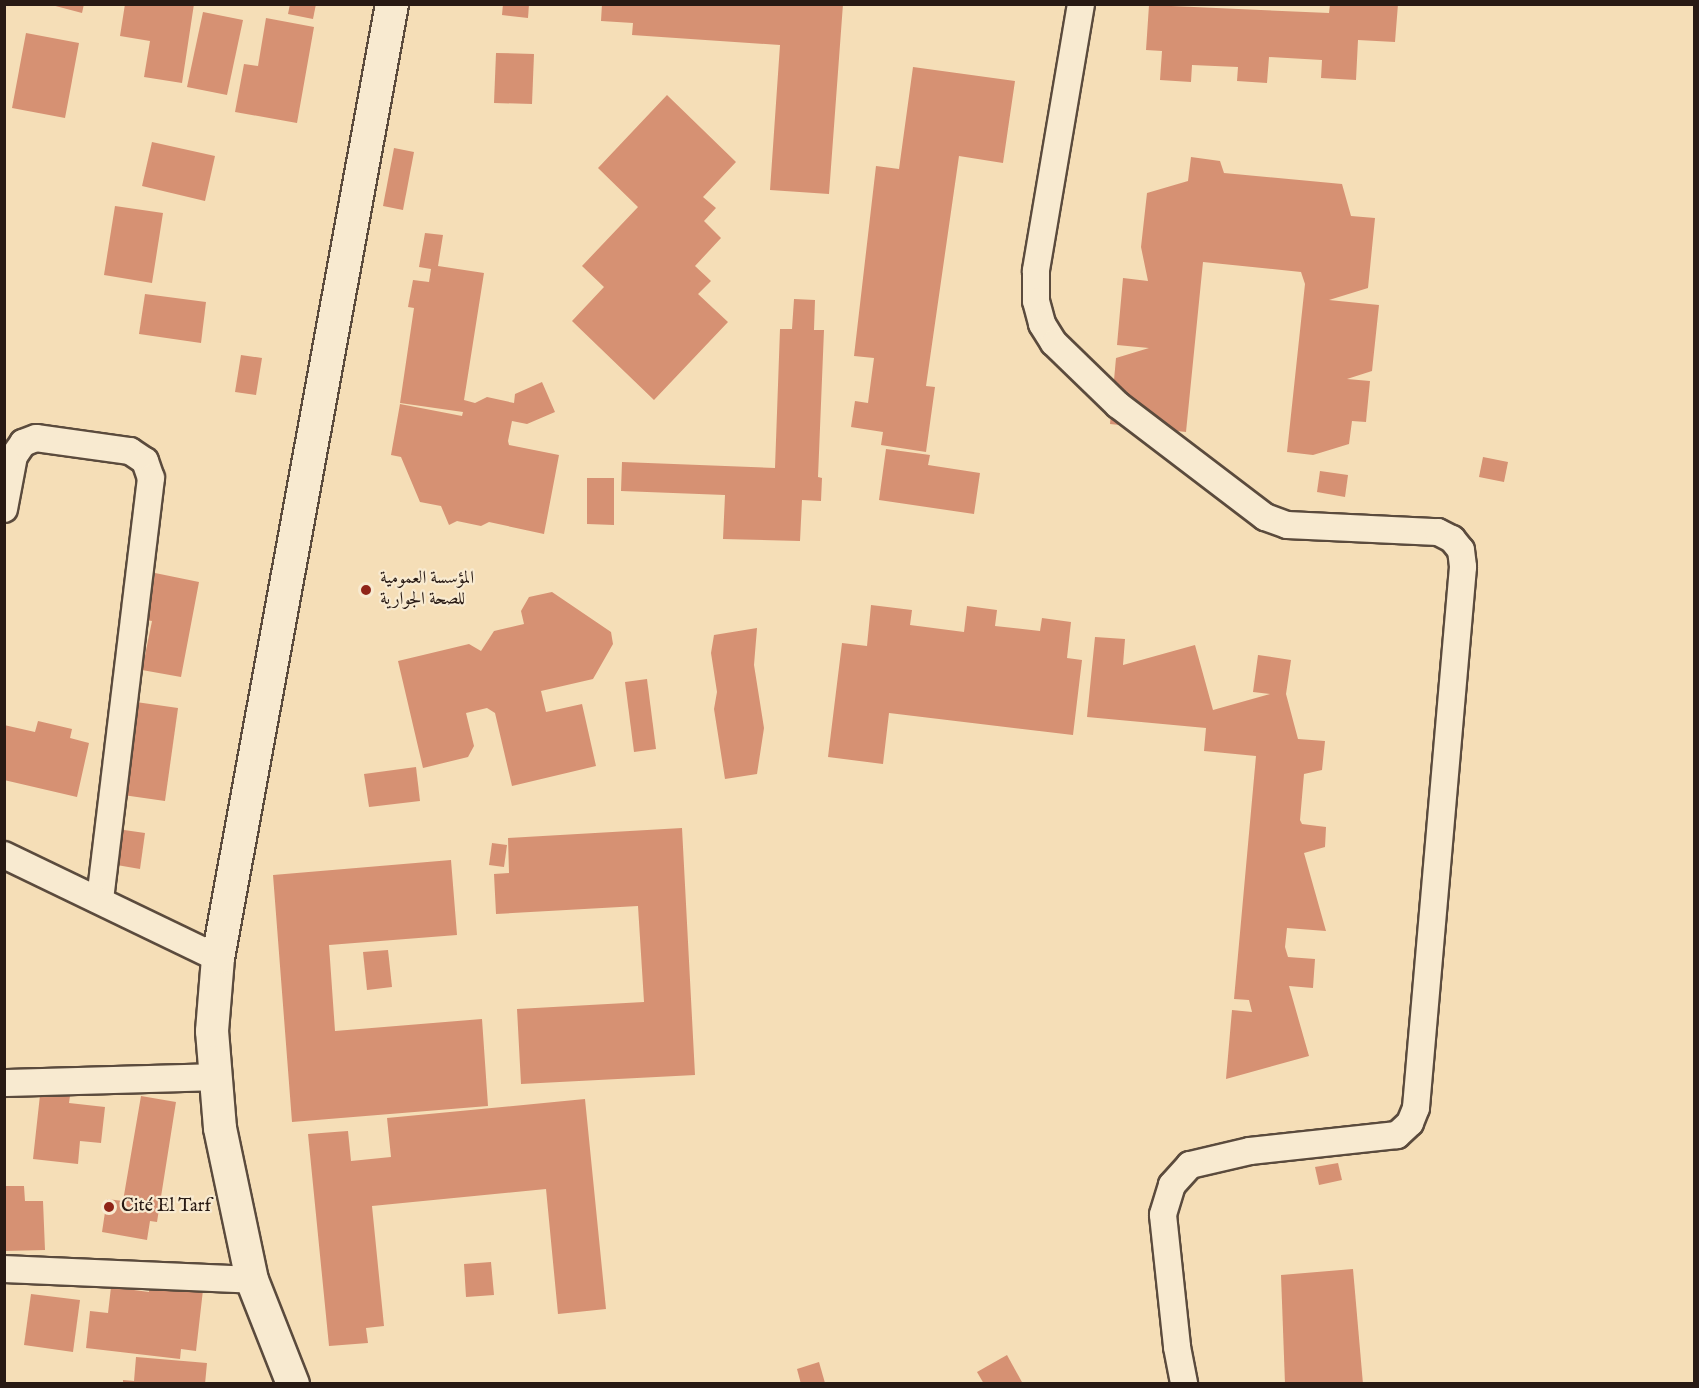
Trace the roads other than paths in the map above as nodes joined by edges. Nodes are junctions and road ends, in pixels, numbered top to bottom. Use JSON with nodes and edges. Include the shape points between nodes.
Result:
{"nodes":[{"id":1,"x":392,"y":4,"type":"edge"},
{"id":2,"x":1081,"y":4,"type":"edge"},
{"id":3,"x":4,"y":509,"type":"edge"},
{"id":4,"x":4,"y":855,"type":"edge"},
{"id":5,"x":100,"y":900,"type":"junction"},
{"id":6,"x":218,"y":958,"type":"junction"},
{"id":7,"x":216,"y":1077,"type":"junction"},
{"id":8,"x":4,"y":1083,"type":"edge"},
{"id":9,"x":4,"y":1269,"type":"edge"},
{"id":10,"x":252,"y":1280,"type":"junction"},
{"id":11,"x":293,"y":1383,"type":"edge"},
{"id":12,"x":1184,"y":1383,"type":"edge"}],
"edges":[{"from":1,"to":6,"type":"street"},
{"from":2,"to":12,"type":"street","via":[[1036,272],[1036,301],[1042,324],[1054,343],[1118,405],[1265,517],[1287,525],[1438,532],[1452,539],[1461,550],[1463,567],[1416,1108],[1410,1123],[1397,1135],[1250,1151],[1190,1164],[1172,1185],[1163,1215]]},
{"from":3,"to":5,"type":"street","via":[[14,456],[23,443],[36,438],[130,451],[145,461],[151,478]]},
{"from":4,"to":5,"type":"street"},
{"from":5,"to":6,"type":"street"},
{"from":6,"to":7,"type":"street","via":[[212,1030]]},
{"from":7,"to":8,"type":"street"},
{"from":7,"to":10,"type":"street","via":[[220,1128]]},
{"from":9,"to":10,"type":"street"},
{"from":10,"to":11,"type":"street"}]}
